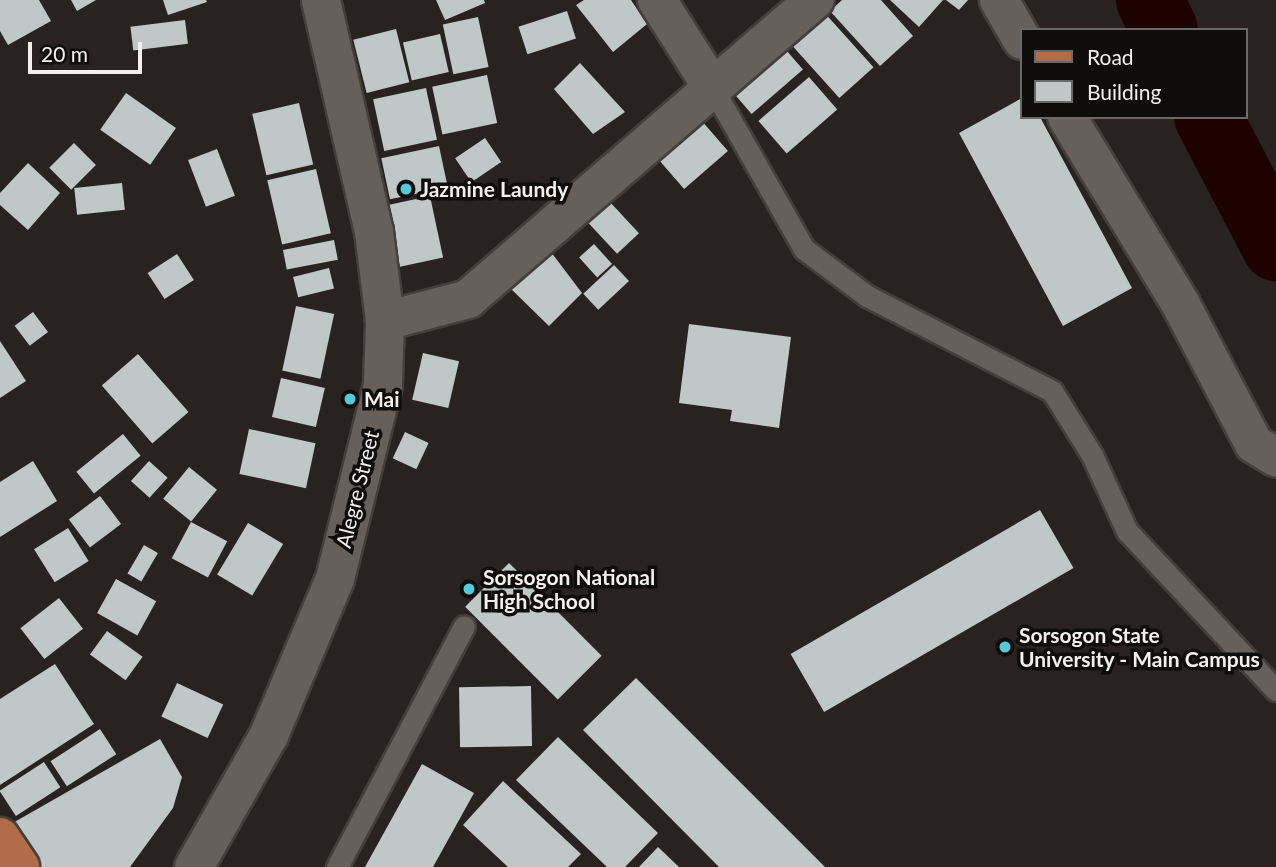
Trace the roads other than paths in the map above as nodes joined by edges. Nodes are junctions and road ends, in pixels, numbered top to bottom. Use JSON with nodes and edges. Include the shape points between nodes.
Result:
{"nodes":[{"id":1,"x":321,"y":0,"type":"edge"},
{"id":2,"x":657,"y":0,"type":"edge"},
{"id":3,"x":815,"y":0,"type":"edge"},
{"id":4,"x":999,"y":0,"type":"edge"},
{"id":5,"x":1020,"y":37,"type":"edge"},
{"id":6,"x":712,"y":87,"type":"junction"},
{"id":7,"x":1067,"y":119,"type":"edge"},
{"id":8,"x":385,"y":321,"type":"junction"},
{"id":9,"x":1276,"y":457,"type":"edge"},
{"id":10,"x":464,"y":626,"type":"dead end"},
{"id":11,"x":1276,"y":690,"type":"edge"},
{"id":12,"x":0,"y":837,"type":"edge"},
{"id":13,"x":20,"y":867,"type":"edge"},
{"id":14,"x":194,"y":867,"type":"edge"},
{"id":15,"x":337,"y":867,"type":"edge"}],
"edges":[{"from":1,"to":8,"type":"street","name":"Alegre Street","via":[[372,219]]},
{"from":2,"to":6,"type":"street"},
{"from":3,"to":6,"type":"street"},
{"from":4,"to":5,"type":"street"},
{"from":6,"to":8,"type":"street","via":[[468,299]]},
{"from":6,"to":11,"type":"lane","via":[[804,248],[867,296],[1052,391],[1093,455],[1127,531]]},
{"from":7,"to":9,"type":"street","via":[[1180,303],[1254,444]]},
{"from":8,"to":14,"type":"street","name":"Alegre Street","via":[[383,385],[335,579],[269,735]]},
{"from":10,"to":15,"type":"lane"},
{"from":12,"to":13,"type":"main road"}]}
